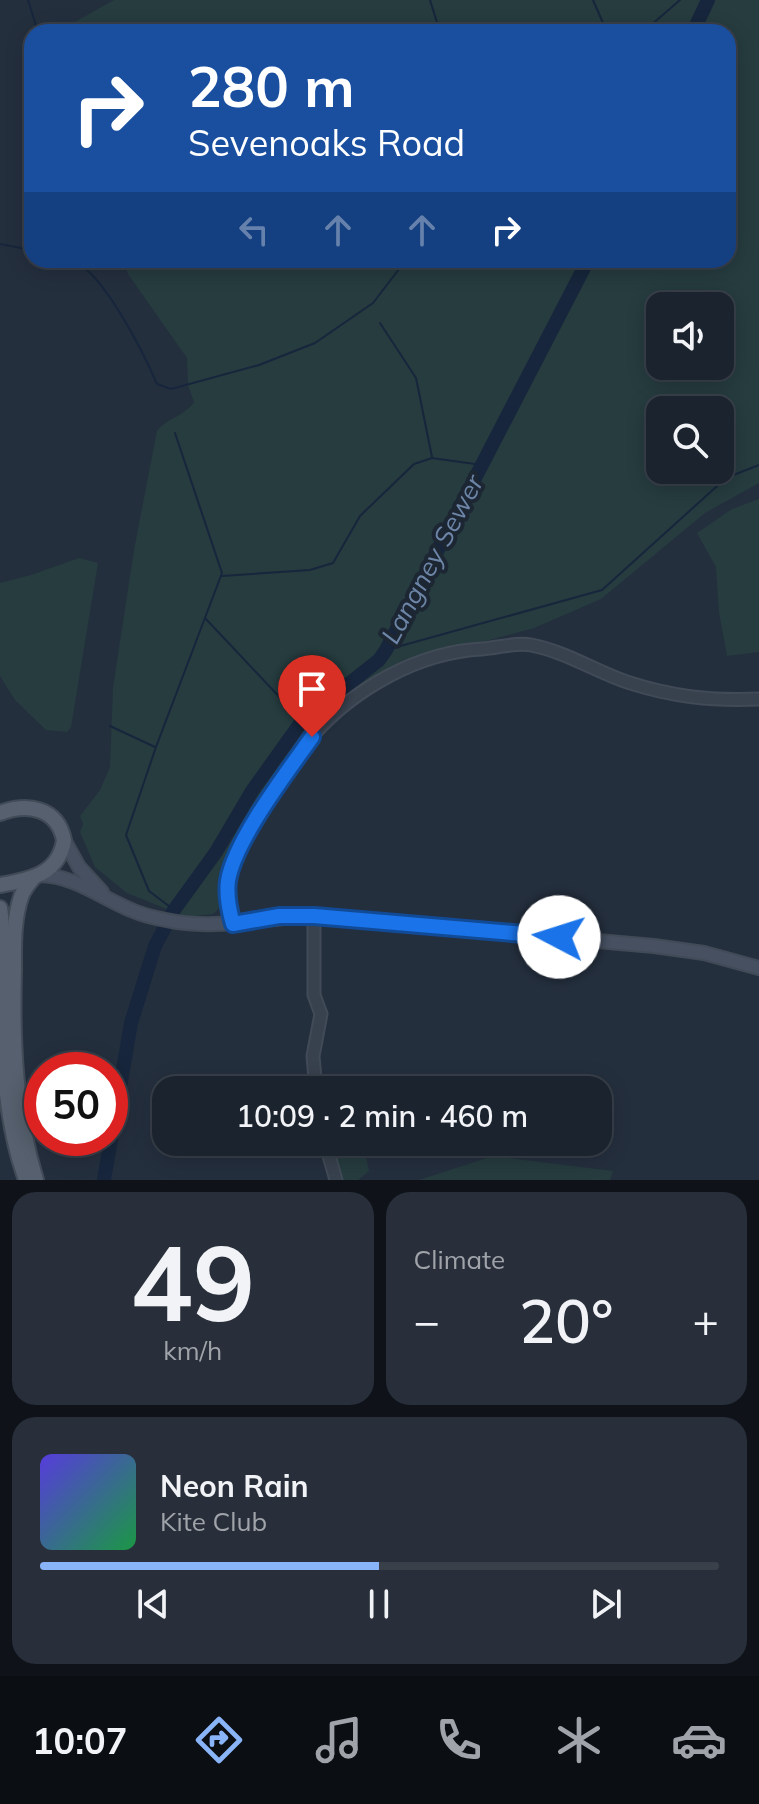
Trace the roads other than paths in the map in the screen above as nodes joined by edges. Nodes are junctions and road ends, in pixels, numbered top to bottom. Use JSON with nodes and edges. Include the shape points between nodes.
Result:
{"nodes":[{"id":1,"x":759,"y":699,"type":"edge"},
{"id":2,"x":0,"y":796,"type":"edge"},
{"id":3,"x":16,"y":807,"type":"junction"},
{"id":4,"x":0,"y":813,"type":"edge"},
{"id":5,"x":64,"y":840,"type":"junction"},
{"id":6,"x":36,"y":876,"type":"junction"},
{"id":7,"x":0,"y":885,"type":"edge"},
{"id":8,"x":111,"y":899,"type":"junction"},
{"id":9,"x":0,"y":908,"type":"edge"},
{"id":10,"x":314,"y":916,"type":"junction"},
{"id":11,"x":233,"y":924,"type":"junction"},
{"id":12,"x":759,"y":968,"type":"edge"},
{"id":13,"x":315,"y":1076,"type":"edge"},
{"id":14,"x":329,"y":1156,"type":"edge"},
{"id":15,"x":26,"y":1180,"type":"edge"},
{"id":16,"x":36,"y":1180,"type":"edge"},
{"id":17,"x":336,"y":1180,"type":"edge"}],
"edges":[{"from":1,"to":11,"type":"street","via":[[676,696],[528,644],[470,649],[418,662],[380,681],[312,737],[235,858],[228,881]]},
{"from":2,"to":3,"type":"main road"},
{"from":3,"to":4,"type":"main road"},
{"from":3,"to":5,"type":"main road","via":[[46,813]]},
{"from":5,"to":6,"type":"main road","via":[[56,863]]},
{"from":5,"to":8,"type":"main road","via":[[86,877]]},
{"from":6,"to":7,"type":"main road"},
{"from":6,"to":8,"type":"main road","via":[[60,877]]},
{"from":6,"to":16,"type":"main road","via":[[21,894],[15,920],[13,996],[18,1105]]},
{"from":8,"to":11,"type":"main road","via":[[164,920]]},
{"from":9,"to":15,"type":"main road","via":[[8,1105]]},
{"from":10,"to":11,"type":"main road"},
{"from":10,"to":12,"type":"main road","via":[[654,946]]},
{"from":10,"to":13,"type":"street","via":[[314,995],[321,1014]]},
{"from":14,"to":17,"type":"street"}]}
